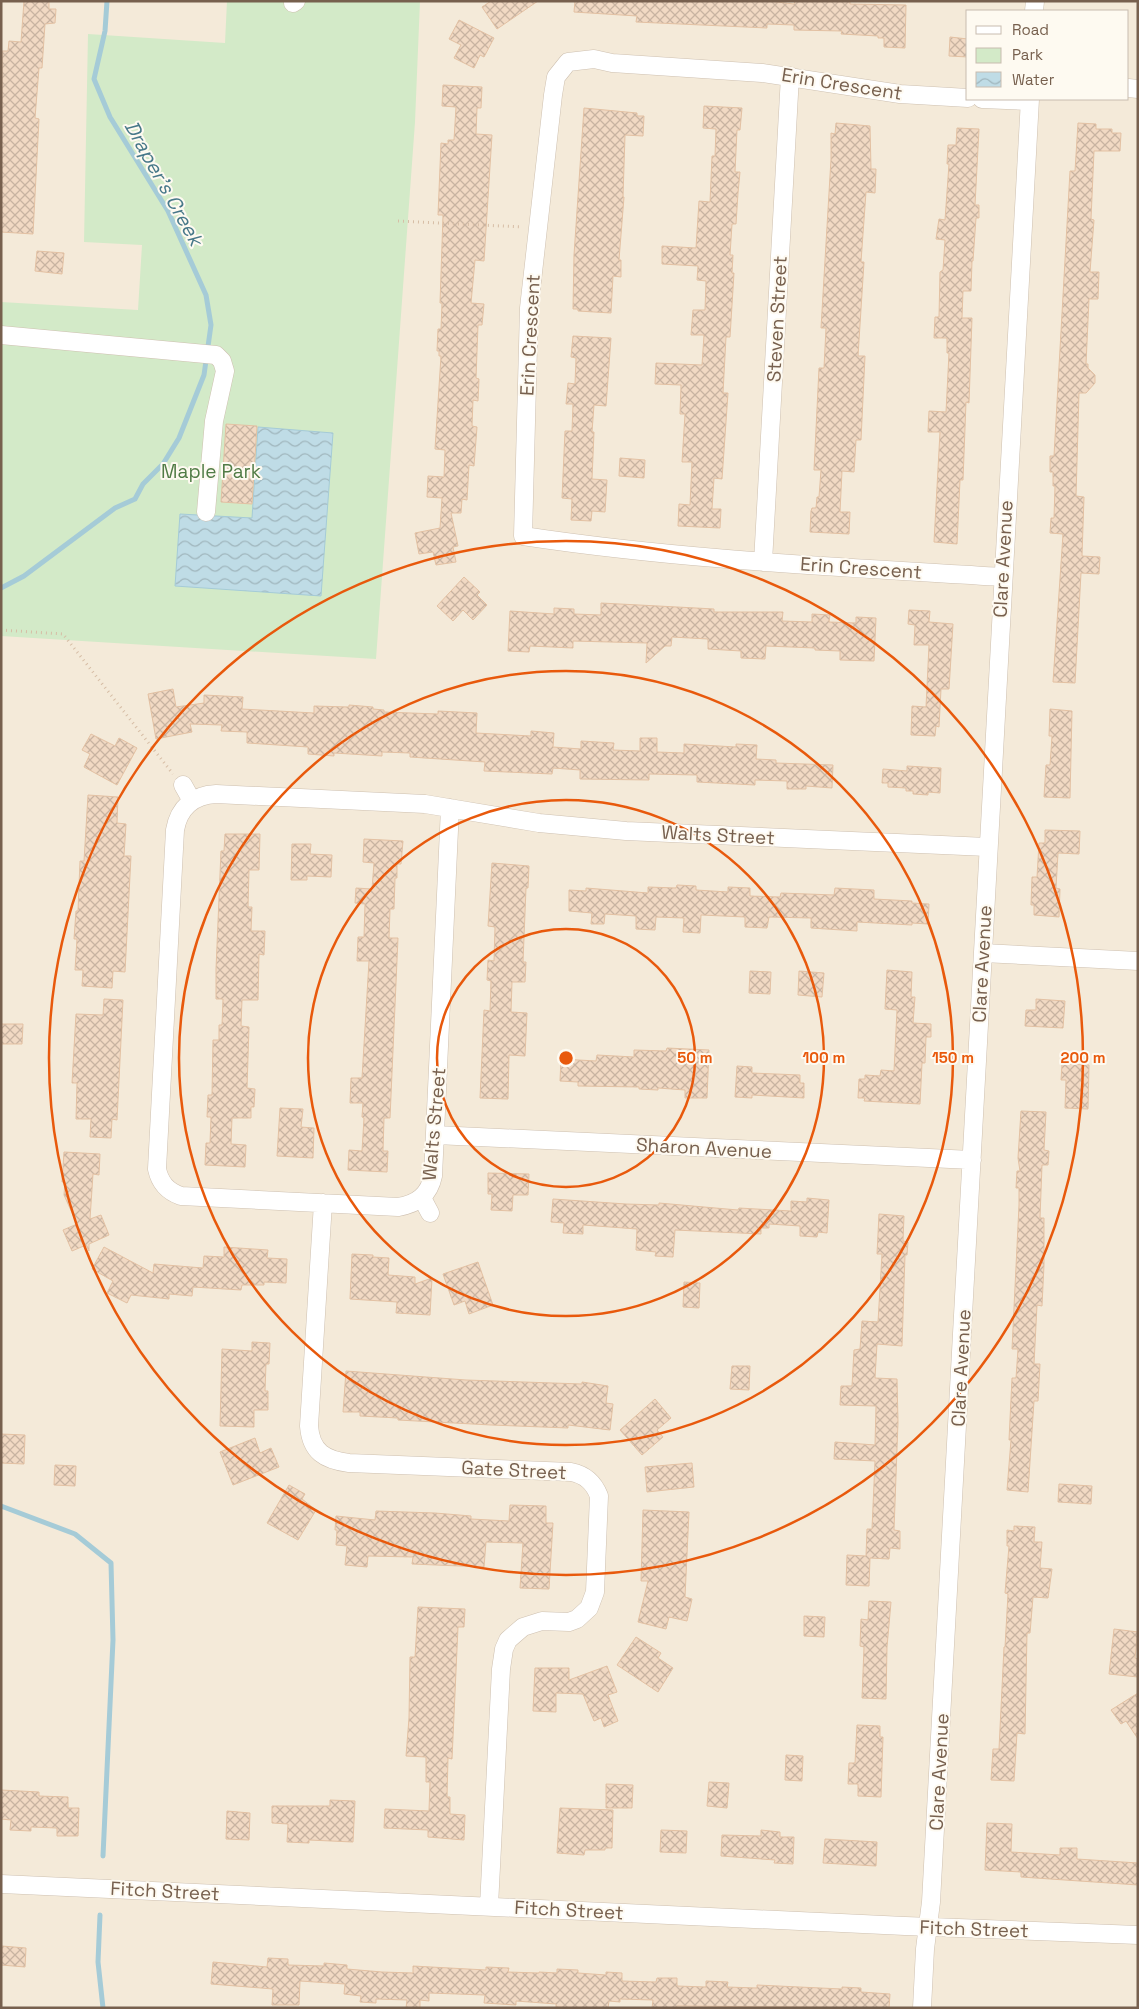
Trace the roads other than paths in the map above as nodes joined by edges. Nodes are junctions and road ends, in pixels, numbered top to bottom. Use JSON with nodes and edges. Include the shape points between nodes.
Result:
{"nodes":[{"id":1,"x":790,"y":76,"type":"junction"},
{"id":2,"x":966,"y":98,"type":"edge"},
{"id":3,"x":1029,"y":100,"type":"edge"},
{"id":4,"x":1,"y":335,"type":"edge"},
{"id":5,"x":206,"y":512,"type":"dead end"},
{"id":6,"x":763,"y":562,"type":"junction"},
{"id":7,"x":1002,"y":577,"type":"junction"},
{"id":8,"x":450,"y":808,"type":"junction"},
{"id":9,"x":987,"y":848,"type":"junction"},
{"id":10,"x":983,"y":953,"type":"junction"},
{"id":11,"x":1138,"y":960,"type":"edge"},
{"id":12,"x":436,"y":1135,"type":"junction"},
{"id":13,"x":972,"y":1160,"type":"junction"},
{"id":14,"x":323,"y":1203,"type":"junction"},
{"id":15,"x":1,"y":1884,"type":"edge"},
{"id":16,"x":489,"y":1906,"type":"junction"},
{"id":17,"x":928,"y":1927,"type":"junction"},
{"id":18,"x":1138,"y":1935,"type":"edge"},
{"id":19,"x":922,"y":2008,"type":"edge"}],
"edges":[{"from":1,"to":2,"type":"street","name":"Erin Crescent","via":[[900,94]]},
{"from":1,"to":6,"type":"street","name":"Steven Street"},
{"from":1,"to":6,"type":"street","name":"Erin Crescent","via":[[594,59],[568,62],[556,77],[552,95],[529,308],[523,536]]},
{"from":3,"to":7,"type":"street","name":"Clare Avenue"},
{"from":4,"to":5,"type":"street","via":[[216,355],[225,371],[214,421],[216,452],[213,486]]},
{"from":6,"to":7,"type":"street","name":"Erin Crescent"},
{"from":7,"to":9,"type":"street","name":"Clare Avenue"},
{"from":8,"to":9,"type":"street","name":"Walts Street","via":[[539,823],[626,831]]},
{"from":8,"to":12,"type":"street","name":"Walts Street"},
{"from":8,"to":14,"type":"street","name":"Walts Street","via":[[425,804],[188,793],[177,820],[158,1190],[181,1196]]},
{"from":9,"to":10,"type":"street","name":"Clare Avenue"},
{"from":10,"to":11,"type":"street"},
{"from":10,"to":13,"type":"street","name":"Clare Avenue"},
{"from":12,"to":13,"type":"street","name":"Sharon Avenue"},
{"from":12,"to":14,"type":"street","name":"Walts Street","via":[[433,1176],[426,1206],[415,1203],[398,1207]]},
{"from":13,"to":17,"type":"street","name":"Clare Avenue"},
{"from":14,"to":16,"type":"street","name":"Gate Street","via":[[309,1426],[318,1451],[332,1460],[349,1463],[571,1472],[596,1478],[600,1504],[591,1618],[569,1622],[542,1621],[523,1627],[508,1640],[504,1649]]},
{"from":15,"to":16,"type":"street","name":"Fitch Street"},
{"from":16,"to":17,"type":"street","name":"Fitch Street"},
{"from":17,"to":18,"type":"street","name":"Fitch Street"},
{"from":17,"to":19,"type":"street","name":"Clare Avenue"}]}
